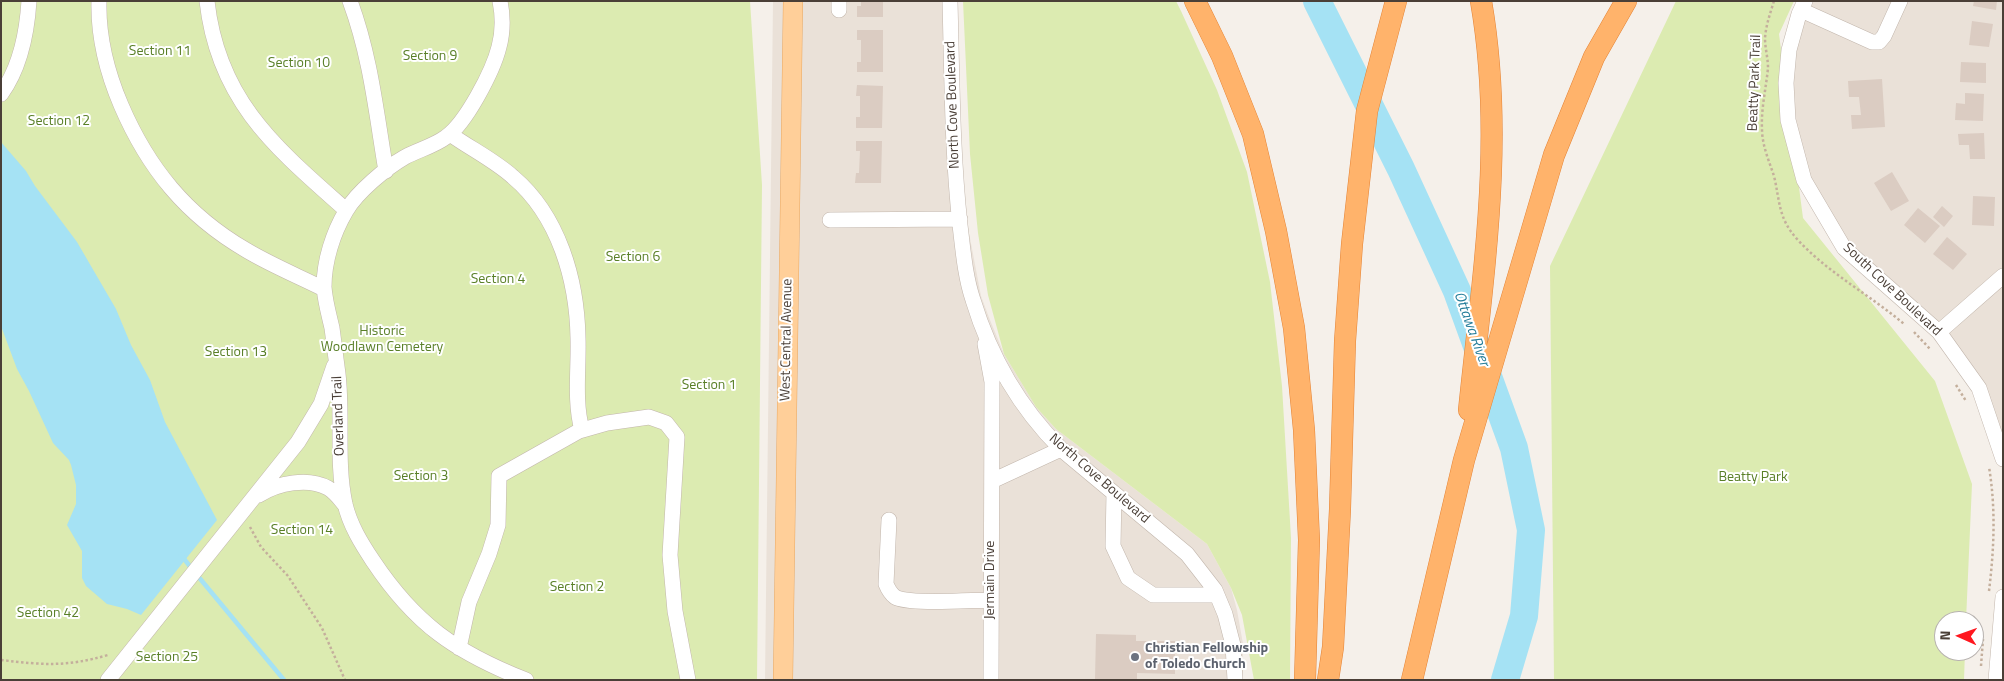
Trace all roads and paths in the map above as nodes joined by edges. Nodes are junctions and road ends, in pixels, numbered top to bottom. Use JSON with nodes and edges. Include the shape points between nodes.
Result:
{"nodes":[{"id":1,"x":29,"y":1,"type":"edge"},
{"id":2,"x":99,"y":1,"type":"edge"},
{"id":3,"x":207,"y":1,"type":"edge"},
{"id":4,"x":350,"y":1,"type":"edge"},
{"id":5,"x":500,"y":1,"type":"edge"},
{"id":6,"x":793,"y":1,"type":"edge"},
{"id":7,"x":950,"y":1,"type":"edge"},
{"id":8,"x":1195,"y":1,"type":"edge"},
{"id":9,"x":1482,"y":1,"type":"edge"},
{"id":10,"x":1626,"y":1,"type":"edge"},
{"id":11,"x":1774,"y":1,"type":"edge"},
{"id":12,"x":1900,"y":1,"type":"edge"},
{"id":13,"x":1394,"y":6,"type":"edge"},
{"id":14,"x":1803,"y":6,"type":"edge"},
{"id":15,"x":1,"y":94,"type":"edge"},
{"id":16,"x":450,"y":134,"type":"junction"},
{"id":17,"x":386,"y":171,"type":"junction"},
{"id":18,"x":346,"y":210,"type":"junction"},
{"id":19,"x":960,"y":219,"type":"junction"},
{"id":20,"x":830,"y":220,"type":"dead end"},
{"id":21,"x":2003,"y":276,"type":"edge"},
{"id":22,"x":324,"y":289,"type":"junction"},
{"id":23,"x":981,"y":323,"type":"junction"},
{"id":24,"x":1906,"y":325,"type":"dead end"},
{"id":25,"x":1913,"y":330,"type":"dead end"},
{"id":26,"x":1939,"y":332,"type":"junction"},
{"id":27,"x":334,"y":346,"type":"junction"},
{"id":28,"x":1935,"y":355,"type":"dead end"},
{"id":29,"x":1954,"y":381,"type":"dead end"},
{"id":30,"x":1967,"y":403,"type":"dead end"},
{"id":31,"x":582,"y":430,"type":"junction"},
{"id":32,"x":1061,"y":449,"type":"junction"},
{"id":33,"x":1464,"y":460,"type":"junction"},
{"id":34,"x":1996,"y":460,"type":"edge"},
{"id":35,"x":992,"y":481,"type":"junction"},
{"id":36,"x":1114,"y":493,"type":"junction"},
{"id":37,"x":251,"y":501,"type":"junction"},
{"id":38,"x":345,"y":505,"type":"junction"},
{"id":39,"x":889,"y":520,"type":"dead end"},
{"id":40,"x":250,"y":527,"type":"dead end"},
{"id":41,"x":1996,"y":594,"type":"edge"},
{"id":42,"x":1217,"y":595,"type":"junction"},
{"id":43,"x":991,"y":600,"type":"junction"},
{"id":44,"x":459,"y":648,"type":"junction"},
{"id":45,"x":114,"y":653,"type":"dead end"},
{"id":46,"x":1,"y":660,"type":"edge"},
{"id":47,"x":1981,"y":661,"type":"edge"},
{"id":48,"x":1980,"y":671,"type":"dead end"},
{"id":49,"x":108,"y":680,"type":"edge"},
{"id":50,"x":345,"y":680,"type":"edge"},
{"id":51,"x":526,"y":680,"type":"edge"},
{"id":52,"x":688,"y":680,"type":"edge"},
{"id":53,"x":783,"y":680,"type":"edge"},
{"id":54,"x":991,"y":680,"type":"edge"},
{"id":55,"x":1235,"y":680,"type":"edge"},
{"id":56,"x":1305,"y":680,"type":"edge"},
{"id":57,"x":1328,"y":680,"type":"edge"},
{"id":58,"x":1412,"y":680,"type":"edge"},
{"id":59,"x":1996,"y":680,"type":"edge"}],
"edges":[{"from":1,"to":15,"type":"street","via":[[17,63]]},
{"from":2,"to":22,"type":"street","via":[[103,50],[110,76],[128,120],[152,164],[183,201],[220,233],[246,250]]},
{"from":3,"to":18,"type":"street","via":[[216,49],[233,90],[270,139]]},
{"from":4,"to":17,"type":"street","via":[[371,71]]},
{"from":5,"to":16,"type":"street","via":[[499,48],[467,114]]},
{"from":6,"to":53,"type":"main road","name":"West Central Avenue"},
{"from":7,"to":19,"type":"street","name":"North Cove Boulevard","via":[[954,162]]},
{"from":8,"to":56,"type":"highway","via":[[1222,56],[1253,134],[1294,328],[1304,430],[1309,540]]},
{"from":9,"to":33,"type":"highway","via":[[1493,97],[1493,157]]},
{"from":10,"to":33,"type":"highway","via":[[1594,57],[1554,155]]},
{"from":11,"to":24,"type":"path","name":"Beatty Park Trail","via":[[1765,38],[1768,71],[1762,132],[1781,214],[1797,240]]},
{"from":12,"to":14,"type":"street","via":[[1879,42],[1872,42]]},
{"from":13,"to":57,"type":"highway","via":[[1367,111],[1352,244],[1336,598]]},
{"from":14,"to":26,"type":"street","name":"South Cove Boulevard","via":[[1789,50],[1786,83],[1788,120],[1804,180],[1844,248]]},
{"from":16,"to":17,"type":"street","name":"Overland Trail"},
{"from":16,"to":31,"type":"street","via":[[514,177],[539,206],[557,237],[574,290]]},
{"from":17,"to":18,"type":"street","name":"Overland Trail"},
{"from":18,"to":22,"type":"street","name":"Overland Trail","via":[[326,263]]},
{"from":19,"to":20,"type":"street"},
{"from":19,"to":23,"type":"street","name":"North Cove Boulevard","via":[[972,299]]},
{"from":21,"to":26,"type":"street"},
{"from":22,"to":27,"type":"street","name":"Overland Trail"},
{"from":23,"to":32,"type":"street","name":"North Cove Boulevard","via":[[1026,411]]},
{"from":23,"to":35,"type":"street","name":"Jermain Drive","via":[[992,382]]},
{"from":25,"to":28,"type":"path"},
{"from":26,"to":34,"type":"street","name":"South Cove Boulevard","via":[[1979,388]]},
{"from":27,"to":37,"type":"street","via":[[334,367],[321,404],[298,442]]},
{"from":27,"to":38,"type":"street","name":"Overland Trail","via":[[339,379]]},
{"from":29,"to":30,"type":"path"},
{"from":31,"to":44,"type":"street","via":[[499,476],[498,525],[469,602]]},
{"from":31,"to":52,"type":"street","via":[[649,417],[666,423],[676,437],[670,555],[674,611]]},
{"from":32,"to":35,"type":"street"},
{"from":32,"to":36,"type":"street","name":"North Cove Boulevard"},
{"from":33,"to":58,"type":"highway"},
{"from":34,"to":41,"type":"path","via":[[1993,560]]},
{"from":35,"to":43,"type":"street","name":"Jermain Drive"},
{"from":36,"to":42,"type":"street","name":"North Cove Boulevard","via":[[1187,554]]},
{"from":36,"to":42,"type":"street","via":[[1113,546],[1128,578],[1153,595]]},
{"from":37,"to":38,"type":"street","via":[[272,488],[294,483],[328,488]]},
{"from":37,"to":49,"type":"street"},
{"from":38,"to":44,"type":"street","name":"Overland Trail","via":[[361,544],[393,589],[410,610]]},
{"from":39,"to":43,"type":"street","via":[[886,584],[895,596],[918,602]]},
{"from":40,"to":50,"type":"path","via":[[261,547],[288,576],[322,628]]},
{"from":41,"to":59,"type":"street"},
{"from":42,"to":55,"type":"street","name":"North Cove Boulevard","via":[[1233,645]]},
{"from":43,"to":54,"type":"street","name":"Jermain Drive"},
{"from":44,"to":51,"type":"street","name":"Overland Trail"},
{"from":45,"to":46,"type":"path","via":[[59,665]]},
{"from":47,"to":48,"type":"path"}]}
